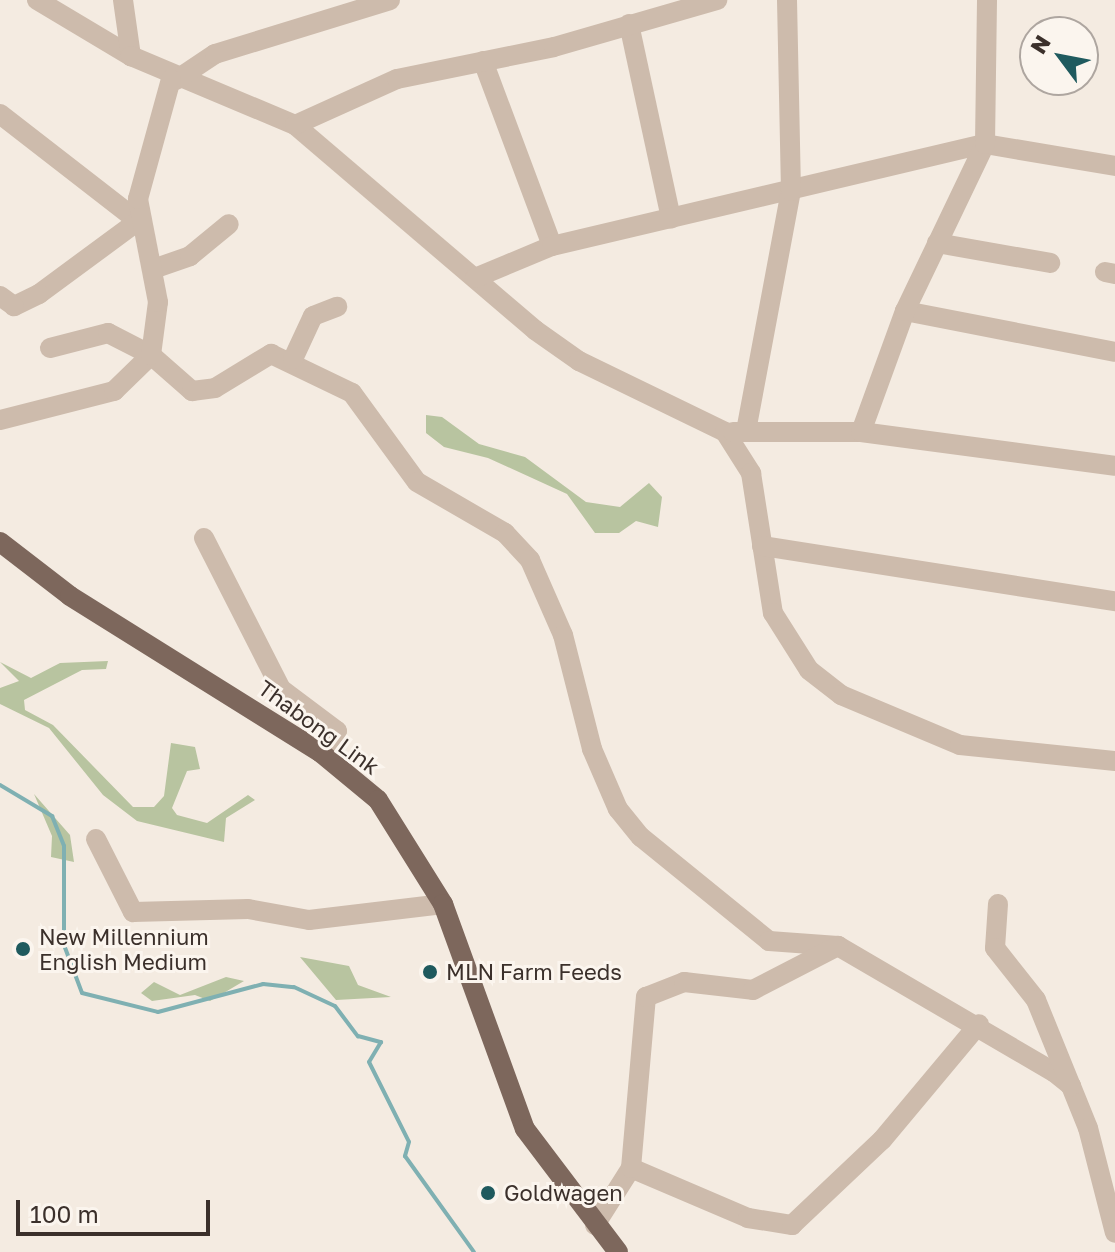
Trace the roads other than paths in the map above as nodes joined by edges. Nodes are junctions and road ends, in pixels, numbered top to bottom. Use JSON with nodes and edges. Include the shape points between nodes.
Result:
{"nodes":[{"id":1,"x":37,"y":0,"type":"edge"},
{"id":2,"x":123,"y":0,"type":"edge"},
{"id":3,"x":390,"y":0,"type":"edge"},
{"id":4,"x":717,"y":0,"type":"edge"},
{"id":5,"x":787,"y":0,"type":"edge"},
{"id":6,"x":987,"y":0,"type":"edge"},
{"id":7,"x":666,"y":7,"type":"edge"},
{"id":8,"x":629,"y":24,"type":"junction"},
{"id":9,"x":131,"y":56,"type":"junction"},
{"id":10,"x":483,"y":61,"type":"junction"},
{"id":11,"x":174,"y":79,"type":"junction"},
{"id":12,"x":0,"y":114,"type":"edge"},
{"id":13,"x":295,"y":125,"type":"junction"},
{"id":14,"x":985,"y":144,"type":"junction"},
{"id":15,"x":1115,"y":166,"type":"edge"},
{"id":16,"x":791,"y":191,"type":"junction"},
{"id":17,"x":671,"y":219,"type":"junction"},
{"id":18,"x":138,"y":221,"type":"junction"},
{"id":19,"x":229,"y":224,"type":"dead end"},
{"id":20,"x":937,"y":243,"type":"junction"},
{"id":21,"x":552,"y":246,"type":"junction"},
{"id":22,"x":1050,"y":263,"type":"dead end"},
{"id":23,"x":153,"y":269,"type":"junction"},
{"id":24,"x":475,"y":278,"type":"junction"},
{"id":25,"x":0,"y":296,"type":"edge"},
{"id":26,"x":337,"y":307,"type":"dead end"},
{"id":27,"x":905,"y":311,"type":"junction"},
{"id":28,"x":50,"y":348,"type":"dead end"},
{"id":29,"x":1115,"y":352,"type":"edge"},
{"id":30,"x":151,"y":355,"type":"junction"},
{"id":31,"x":293,"y":359,"type":"junction"},
{"id":32,"x":0,"y":420,"type":"edge"},
{"id":33,"x":746,"y":431,"type":"junction"},
{"id":34,"x":725,"y":432,"type":"junction"},
{"id":35,"x":861,"y":432,"type":"junction"},
{"id":36,"x":1115,"y":466,"type":"edge"},
{"id":37,"x":204,"y":538,"type":"dead end"},
{"id":38,"x":0,"y":542,"type":"edge"},
{"id":39,"x":762,"y":546,"type":"junction"},
{"id":40,"x":1115,"y":601,"type":"edge"},
{"id":41,"x":320,"y":752,"type":"junction"},
{"id":42,"x":1115,"y":761,"type":"edge"},
{"id":43,"x":96,"y":839,"type":"dead end"},
{"id":44,"x":443,"y":904,"type":"junction"},
{"id":45,"x":998,"y":904,"type":"dead end"},
{"id":46,"x":838,"y":946,"type":"junction"},
{"id":47,"x":979,"y":1024,"type":"junction"},
{"id":48,"x":1071,"y":1086,"type":"junction"},
{"id":49,"x":631,"y":1168,"type":"junction"},
{"id":50,"x":595,"y":1225,"type":"junction"},
{"id":51,"x":1115,"y":1233,"type":"edge"},
{"id":52,"x":618,"y":1252,"type":"edge"}],
"edges":[{"from":1,"to":9,"type":"street"},
{"from":2,"to":9,"type":"street"},
{"from":3,"to":11,"type":"street","via":[[215,54]]},
{"from":4,"to":7,"type":"street"},
{"from":5,"to":16,"type":"street"},
{"from":6,"to":14,"type":"street"},
{"from":7,"to":8,"type":"street"},
{"from":8,"to":10,"type":"street"},
{"from":8,"to":17,"type":"street"},
{"from":9,"to":11,"type":"street"},
{"from":10,"to":13,"type":"street","via":[[397,79]]},
{"from":10,"to":21,"type":"street"},
{"from":11,"to":13,"type":"street"},
{"from":11,"to":18,"type":"street","via":[[146,161]]},
{"from":12,"to":18,"type":"street"},
{"from":13,"to":24,"type":"street"},
{"from":14,"to":15,"type":"street"},
{"from":14,"to":16,"type":"street"},
{"from":14,"to":20,"type":"street"},
{"from":16,"to":17,"type":"street"},
{"from":16,"to":33,"type":"street"},
{"from":17,"to":21,"type":"street"},
{"from":18,"to":23,"type":"street"},
{"from":18,"to":25,"type":"street","via":[[39,294],[14,306]]},
{"from":19,"to":23,"type":"street","via":[[190,256]]},
{"from":20,"to":22,"type":"street"},
{"from":20,"to":27,"type":"street"},
{"from":21,"to":24,"type":"street"},
{"from":23,"to":30,"type":"street","via":[[158,302]]},
{"from":24,"to":34,"type":"street","via":[[579,361]]},
{"from":26,"to":31,"type":"street","via":[[313,316]]},
{"from":27,"to":29,"type":"street"},
{"from":27,"to":35,"type":"street"},
{"from":28,"to":30,"type":"street","via":[[108,333]]},
{"from":30,"to":31,"type":"street","via":[[192,391],[215,388],[261,355]]},
{"from":30,"to":32,"type":"street","via":[[114,391]]},
{"from":31,"to":46,"type":"street","via":[[363,403],[417,482],[505,533],[530,560],[563,635],[592,749],[618,809],[641,837],[769,941]]},
{"from":33,"to":34,"type":"street"},
{"from":33,"to":35,"type":"street"},
{"from":34,"to":39,"type":"street","via":[[751,473]]},
{"from":35,"to":36,"type":"street"},
{"from":37,"to":41,"type":"street","via":[[281,689],[337,731]]},
{"from":38,"to":41,"type":"main road","name":"Thabong Link","via":[[70,596]]},
{"from":39,"to":40,"type":"street"},
{"from":39,"to":42,"type":"street","via":[[773,613],[789,644],[841,695],[960,745]]},
{"from":41,"to":44,"type":"main road","name":"Thabong Link","via":[[405,834]]},
{"from":43,"to":44,"type":"street","via":[[133,912],[248,909],[309,920]]},
{"from":44,"to":50,"type":"main road","name":"Thabong Link","via":[[525,1129]]},
{"from":45,"to":48,"type":"street","via":[[995,948],[1036,1000]]},
{"from":46,"to":47,"type":"street"},
{"from":46,"to":49,"type":"street","via":[[753,990],[684,982],[646,997]]},
{"from":47,"to":48,"type":"street"},
{"from":47,"to":49,"type":"street","via":[[882,1140],[792,1225],[748,1218]]},
{"from":48,"to":51,"type":"street"},
{"from":49,"to":50,"type":"street"},
{"from":50,"to":52,"type":"main road","name":"Thabong Link"}]}
